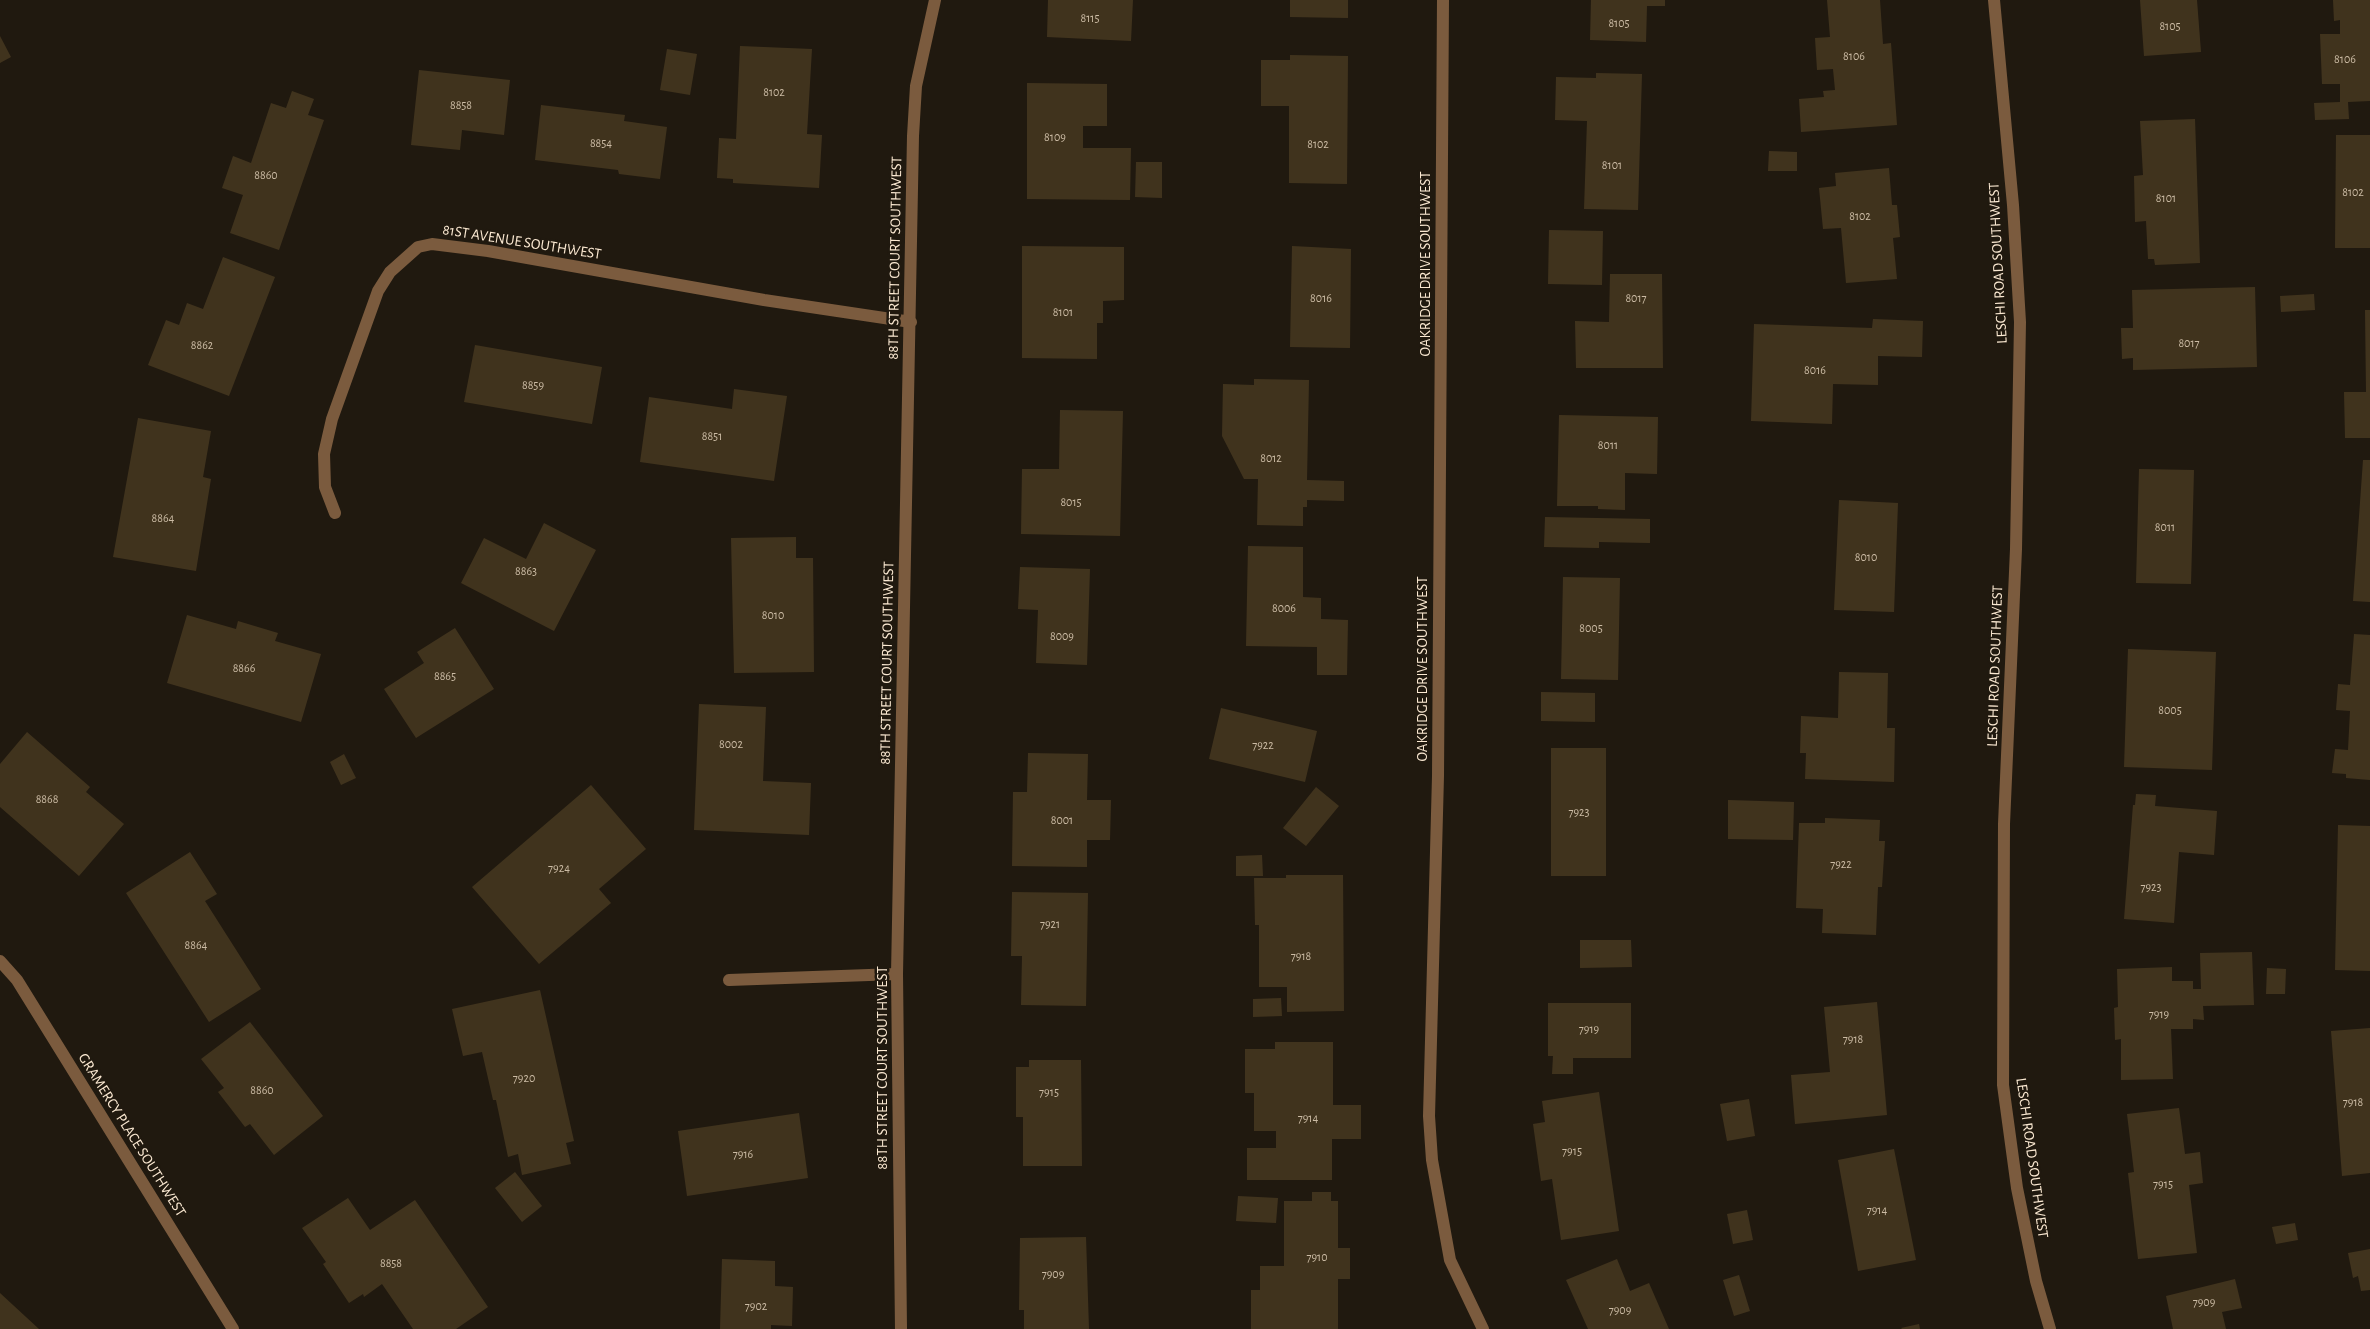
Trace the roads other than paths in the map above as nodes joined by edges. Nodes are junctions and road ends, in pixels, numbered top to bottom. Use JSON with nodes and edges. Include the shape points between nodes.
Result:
{"nodes":[{"id":1,"x":935,"y":0,"type":"edge"},
{"id":2,"x":1443,"y":0,"type":"edge"},
{"id":3,"x":1994,"y":0,"type":"edge"},
{"id":4,"x":911,"y":322,"type":"junction"},
{"id":5,"x":335,"y":513,"type":"dead end"},
{"id":6,"x":0,"y":961,"type":"edge"},
{"id":7,"x":897,"y":974,"type":"junction"},
{"id":8,"x":730,"y":980,"type":"dead end"},
{"id":9,"x":233,"y":1329,"type":"edge"},
{"id":10,"x":900,"y":1329,"type":"edge"},
{"id":11,"x":1483,"y":1329,"type":"edge"},
{"id":12,"x":2050,"y":1329,"type":"edge"}],
"edges":[{"from":1,"to":4,"type":"street","name":"88TH STREET COURT SOUTHWEST","via":[[916,86]]},
{"from":2,"to":11,"type":"street","name":"OAKRIDGE DRIVE SOUTHWEST","via":[[1438,776],[1429,1116],[1432,1160],[1450,1260]]},
{"from":3,"to":12,"type":"street","name":"LESCHI ROAD SOUTHWEST","via":[[2020,322],[2016,549],[2004,824],[2003,1085],[2017,1188],[2036,1281]]},
{"from":4,"to":5,"type":"street","name":"81ST AVENUE SOUTHWEST","via":[[764,300],[488,250],[432,244],[418,247],[390,272],[378,291],[332,419],[324,454],[325,487]]},
{"from":4,"to":7,"type":"street","name":"88TH STREET COURT SOUTHWEST"},
{"from":6,"to":9,"type":"street","name":"GRAMERCY PLACE SOUTHWEST","via":[[16,980]]},
{"from":7,"to":8,"type":"street"},
{"from":7,"to":10,"type":"street","name":"88TH STREET COURT SOUTHWEST"}]}
